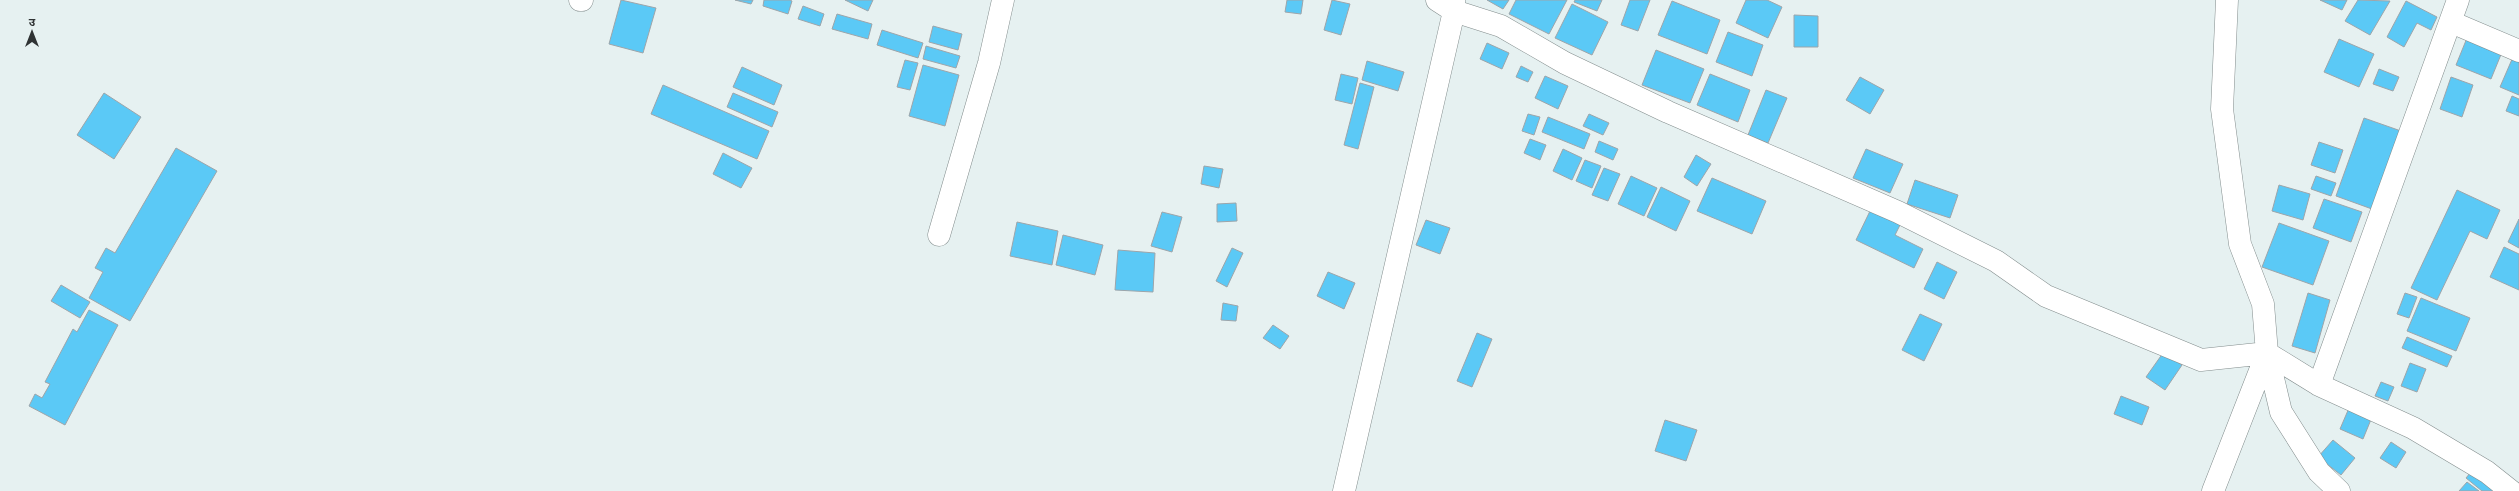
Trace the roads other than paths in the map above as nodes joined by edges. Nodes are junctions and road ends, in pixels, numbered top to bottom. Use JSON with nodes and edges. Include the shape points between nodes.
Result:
{"nodes":[{"id":1,"x":1003,"y":0,"type":"edge"},
{"id":2,"x":2227,"y":0,"type":"edge"},
{"id":3,"x":2458,"y":0,"type":"edge"},
{"id":4,"x":1448,"y":4,"type":"edge"},
{"id":5,"x":2451,"y":22,"type":"junction"},
{"id":6,"x":2519,"y":51,"type":"edge"},
{"id":7,"x":939,"y":235,"type":"dead end"},
{"id":8,"x":2267,"y":353,"type":"junction"},
{"id":9,"x":2319,"y":385,"type":"junction"},
{"id":10,"x":1344,"y":491,"type":"edge"},
{"id":11,"x":2212,"y":491,"type":"edge"},
{"id":12,"x":2339,"y":491,"type":"edge"},
{"id":13,"x":2511,"y":491,"type":"edge"}],
"edges":[{"from":1,"to":7,"type":"street","via":[[989,63]]},
{"from":2,"to":8,"type":"street","via":[[2222,109],[2240,244],[2264,304]]},
{"from":3,"to":5,"type":"street"},
{"from":4,"to":8,"type":"street","via":[[1501,26],[1565,63],[1668,112],[1898,212],[1996,261],[2053,299],[2200,360]]},
{"from":4,"to":10,"type":"street"},
{"from":5,"to":6,"type":"street"},
{"from":5,"to":9,"type":"street"},
{"from":8,"to":9,"type":"street"},
{"from":8,"to":11,"type":"street"},
{"from":8,"to":12,"type":"street","via":[[2281,412],[2319,472]]},
{"from":9,"to":13,"type":"street","via":[[2413,428],[2487,472]]}]}
